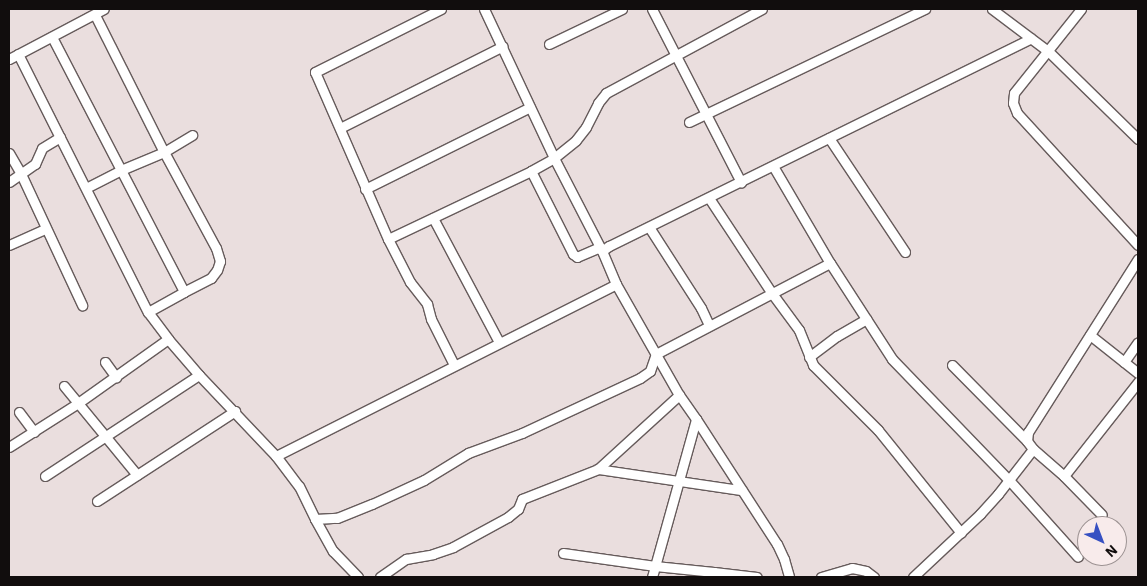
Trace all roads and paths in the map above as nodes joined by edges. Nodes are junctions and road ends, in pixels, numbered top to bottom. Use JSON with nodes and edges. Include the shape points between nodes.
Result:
{"nodes":[{"id":1,"x":104,"y":9,"type":"edge"},
{"id":2,"x":441,"y":9,"type":"edge"},
{"id":3,"x":484,"y":9,"type":"edge"},
{"id":4,"x":622,"y":9,"type":"edge"},
{"id":5,"x":652,"y":9,"type":"edge"},
{"id":6,"x":762,"y":9,"type":"edge"},
{"id":7,"x":925,"y":9,"type":"edge"},
{"id":8,"x":992,"y":9,"type":"edge"},
{"id":9,"x":1081,"y":9,"type":"edge"},
{"id":10,"x":95,"y":14,"type":"junction"},
{"id":11,"x":52,"y":37,"type":"junction"},
{"id":12,"x":1031,"y":38,"type":"junction"},
{"id":13,"x":549,"y":44,"type":"dead end"},
{"id":14,"x":503,"y":46,"type":"junction"},
{"id":15,"x":1048,"y":51,"type":"junction"},
{"id":16,"x":18,"y":54,"type":"junction"},
{"id":17,"x":676,"y":56,"type":"junction"},
{"id":18,"x":9,"y":59,"type":"edge"},
{"id":19,"x":530,"y":107,"type":"junction"},
{"id":20,"x":707,"y":113,"type":"junction"},
{"id":21,"x":689,"y":122,"type":"dead end"},
{"id":22,"x":340,"y":128,"type":"junction"},
{"id":23,"x":192,"y":135,"type":"dead end"},
{"id":24,"x":60,"y":137,"type":"junction"},
{"id":25,"x":829,"y":138,"type":"junction"},
{"id":26,"x":1138,"y":139,"type":"edge"},
{"id":27,"x":9,"y":152,"type":"edge"},
{"id":28,"x":164,"y":152,"type":"junction"},
{"id":29,"x":554,"y":158,"type":"junction"},
{"id":30,"x":773,"y":166,"type":"junction"},
{"id":31,"x":121,"y":170,"type":"junction"},
{"id":32,"x":531,"y":171,"type":"junction"},
{"id":33,"x":22,"y":174,"type":"junction"},
{"id":34,"x":9,"y":182,"type":"edge"},
{"id":35,"x":741,"y":182,"type":"junction"},
{"id":36,"x":86,"y":188,"type":"junction"},
{"id":37,"x":366,"y":190,"type":"junction"},
{"id":38,"x":709,"y":198,"type":"junction"},
{"id":39,"x":434,"y":218,"type":"junction"},
{"id":40,"x":649,"y":226,"type":"junction"},
{"id":41,"x":45,"y":229,"type":"junction"},
{"id":42,"x":388,"y":239,"type":"junction"},
{"id":43,"x":9,"y":245,"type":"edge"},
{"id":44,"x":1138,"y":245,"type":"edge"},
{"id":45,"x":601,"y":249,"type":"junction"},
{"id":46,"x":905,"y":252,"type":"dead end"},
{"id":47,"x":1138,"y":259,"type":"edge"},
{"id":48,"x":830,"y":263,"type":"junction"},
{"id":49,"x":616,"y":284,"type":"junction"},
{"id":50,"x":184,"y":292,"type":"junction"},
{"id":51,"x":771,"y":292,"type":"junction"},
{"id":52,"x":82,"y":305,"type":"dead end"},
{"id":53,"x":148,"y":312,"type":"junction"},
{"id":54,"x":866,"y":319,"type":"junction"},
{"id":55,"x":710,"y":325,"type":"junction"},
{"id":56,"x":1090,"y":335,"type":"junction"},
{"id":57,"x":168,"y":339,"type":"junction"},
{"id":58,"x":498,"y":342,"type":"junction"},
{"id":59,"x":1138,"y":342,"type":"edge"},
{"id":60,"x":656,"y":354,"type":"junction"},
{"id":61,"x":809,"y":357,"type":"junction"},
{"id":62,"x":105,"y":362,"type":"dead end"},
{"id":63,"x":1124,"y":362,"type":"junction"},
{"id":64,"x":454,"y":365,"type":"junction"},
{"id":65,"x":952,"y":365,"type":"dead end"},
{"id":66,"x":1138,"y":373,"type":"edge"},
{"id":67,"x":199,"y":374,"type":"junction"},
{"id":68,"x":116,"y":377,"type":"junction"},
{"id":69,"x":1138,"y":382,"type":"edge"},
{"id":70,"x":64,"y":386,"type":"dead end"},
{"id":71,"x":679,"y":395,"type":"junction"},
{"id":72,"x":78,"y":403,"type":"junction"},
{"id":73,"x":235,"y":411,"type":"junction"},
{"id":74,"x":19,"y":412,"type":"dead end"},
{"id":75,"x":696,"y":419,"type":"junction"},
{"id":76,"x":34,"y":432,"type":"junction"},
{"id":77,"x":106,"y":437,"type":"junction"},
{"id":78,"x":1030,"y":445,"type":"junction"},
{"id":79,"x":9,"y":447,"type":"edge"},
{"id":80,"x":276,"y":456,"type":"junction"},
{"id":81,"x":598,"y":469,"type":"junction"},
{"id":82,"x":137,"y":475,"type":"junction"},
{"id":83,"x":45,"y":476,"type":"dead end"},
{"id":84,"x":1064,"y":476,"type":"junction"},
{"id":85,"x":1009,"y":480,"type":"junction"},
{"id":86,"x":678,"y":481,"type":"junction"},
{"id":87,"x":741,"y":490,"type":"junction"},
{"id":88,"x":97,"y":501,"type":"dead end"},
{"id":89,"x":1102,"y":515,"type":"dead end"},
{"id":90,"x":315,"y":519,"type":"junction"},
{"id":91,"x":961,"y":533,"type":"junction"},
{"id":92,"x":563,"y":553,"type":"dead end"},
{"id":93,"x":1077,"y":556,"type":"edge"},
{"id":94,"x":655,"y":566,"type":"junction"},
{"id":95,"x":713,"y":575,"type":"edge"},
{"id":96,"x":358,"y":577,"type":"edge"},
{"id":97,"x":380,"y":577,"type":"edge"},
{"id":98,"x":652,"y":577,"type":"edge"},
{"id":99,"x":758,"y":577,"type":"edge"},
{"id":100,"x":789,"y":577,"type":"edge"},
{"id":101,"x":821,"y":577,"type":"edge"},
{"id":102,"x":874,"y":577,"type":"edge"},
{"id":103,"x":913,"y":577,"type":"edge"}],
"edges":[{"from":1,"to":10,"type":"street"},
{"from":2,"to":22,"type":"street","via":[[315,72]]},
{"from":3,"to":14,"type":"street"},
{"from":4,"to":13,"type":"street"},
{"from":5,"to":17,"type":"street"},
{"from":6,"to":17,"type":"street"},
{"from":7,"to":20,"type":"street"},
{"from":8,"to":12,"type":"street"},
{"from":9,"to":15,"type":"street"},
{"from":10,"to":11,"type":"street"},
{"from":10,"to":28,"type":"street"},
{"from":11,"to":16,"type":"street"},
{"from":11,"to":31,"type":"street"},
{"from":12,"to":15,"type":"street"},
{"from":12,"to":25,"type":"street"},
{"from":14,"to":19,"type":"street"},
{"from":14,"to":22,"type":"street"},
{"from":15,"to":26,"type":"street"},
{"from":15,"to":44,"type":"street","via":[[1014,93],[1014,108]]},
{"from":16,"to":18,"type":"street"},
{"from":16,"to":24,"type":"street"},
{"from":17,"to":20,"type":"street"},
{"from":17,"to":29,"type":"street","via":[[602,97],[582,134]]},
{"from":19,"to":29,"type":"street"},
{"from":19,"to":37,"type":"street"},
{"from":20,"to":21,"type":"street"},
{"from":20,"to":35,"type":"street"},
{"from":22,"to":37,"type":"street"},
{"from":23,"to":28,"type":"street"},
{"from":24,"to":33,"type":"street","via":[[44,146],[35,164]]},
{"from":24,"to":36,"type":"street"},
{"from":25,"to":30,"type":"street"},
{"from":25,"to":46,"type":"street"},
{"from":27,"to":33,"type":"street"},
{"from":28,"to":31,"type":"street"},
{"from":28,"to":50,"type":"street","via":[[220,261],[211,278]]},
{"from":29,"to":32,"type":"street"},
{"from":29,"to":45,"type":"street"},
{"from":30,"to":35,"type":"street"},
{"from":30,"to":48,"type":"street"},
{"from":31,"to":36,"type":"street"},
{"from":31,"to":50,"type":"street"},
{"from":32,"to":39,"type":"street"},
{"from":32,"to":45,"type":"street","via":[[573,254],[577,257]]},
{"from":33,"to":34,"type":"street"},
{"from":33,"to":41,"type":"street"},
{"from":35,"to":38,"type":"street"},
{"from":36,"to":53,"type":"street"},
{"from":37,"to":42,"type":"street"},
{"from":38,"to":40,"type":"street"},
{"from":38,"to":51,"type":"street"},
{"from":39,"to":42,"type":"street"},
{"from":39,"to":58,"type":"street"},
{"from":40,"to":45,"type":"street"},
{"from":40,"to":55,"type":"street"},
{"from":41,"to":43,"type":"street"},
{"from":41,"to":52,"type":"street"},
{"from":42,"to":64,"type":"street","via":[[410,282],[427,304]]},
{"from":45,"to":49,"type":"street"},
{"from":47,"to":56,"type":"street"},
{"from":48,"to":51,"type":"street"},
{"from":48,"to":54,"type":"street"},
{"from":49,"to":58,"type":"street"},
{"from":49,"to":60,"type":"street"},
{"from":50,"to":53,"type":"street"},
{"from":51,"to":55,"type":"street"},
{"from":51,"to":61,"type":"street","via":[[799,330]]},
{"from":53,"to":57,"type":"street"},
{"from":54,"to":61,"type":"street"},
{"from":54,"to":85,"type":"street","via":[[896,363]]},
{"from":55,"to":60,"type":"street"},
{"from":56,"to":63,"type":"street"},
{"from":56,"to":78,"type":"street","via":[[1028,432]]},
{"from":57,"to":67,"type":"street"},
{"from":57,"to":68,"type":"street"},
{"from":58,"to":64,"type":"street"},
{"from":59,"to":63,"type":"street"},
{"from":60,"to":71,"type":"street"},
{"from":60,"to":90,"type":"street","via":[[650,371],[626,385],[522,433],[468,453],[424,480],[372,504],[337,518]]},
{"from":61,"to":91,"type":"street","via":[[813,365],[878,430]]},
{"from":62,"to":68,"type":"street"},
{"from":63,"to":66,"type":"street"},
{"from":64,"to":80,"type":"street"},
{"from":65,"to":78,"type":"street"},
{"from":67,"to":73,"type":"street"},
{"from":67,"to":77,"type":"street"},
{"from":68,"to":72,"type":"street"},
{"from":69,"to":84,"type":"street"},
{"from":70,"to":72,"type":"street"},
{"from":71,"to":75,"type":"street"},
{"from":71,"to":81,"type":"street"},
{"from":72,"to":76,"type":"street"},
{"from":72,"to":77,"type":"street"},
{"from":73,"to":80,"type":"street"},
{"from":73,"to":82,"type":"street"},
{"from":74,"to":76,"type":"street"},
{"from":75,"to":86,"type":"street"},
{"from":75,"to":87,"type":"street"},
{"from":76,"to":79,"type":"street"},
{"from":77,"to":82,"type":"street"},
{"from":77,"to":83,"type":"street"},
{"from":78,"to":84,"type":"street"},
{"from":78,"to":85,"type":"street"},
{"from":80,"to":90,"type":"street","via":[[299,486]]},
{"from":81,"to":86,"type":"street"},
{"from":81,"to":97,"type":"street","via":[[522,499],[518,509],[508,517],[452,547],[406,559]]},
{"from":82,"to":88,"type":"street"},
{"from":84,"to":89,"type":"street"},
{"from":85,"to":91,"type":"street"},
{"from":85,"to":93,"type":"street"},
{"from":86,"to":87,"type":"street"},
{"from":86,"to":94,"type":"street"},
{"from":87,"to":100,"type":"street","via":[[777,544]]},
{"from":90,"to":96,"type":"street","via":[[333,551]]},
{"from":91,"to":103,"type":"street"},
{"from":92,"to":94,"type":"street"},
{"from":94,"to":95,"type":"street"},
{"from":94,"to":98,"type":"street"},
{"from":95,"to":99,"type":"street"},
{"from":101,"to":102,"type":"street","via":[[852,568],[866,571]]}]}
